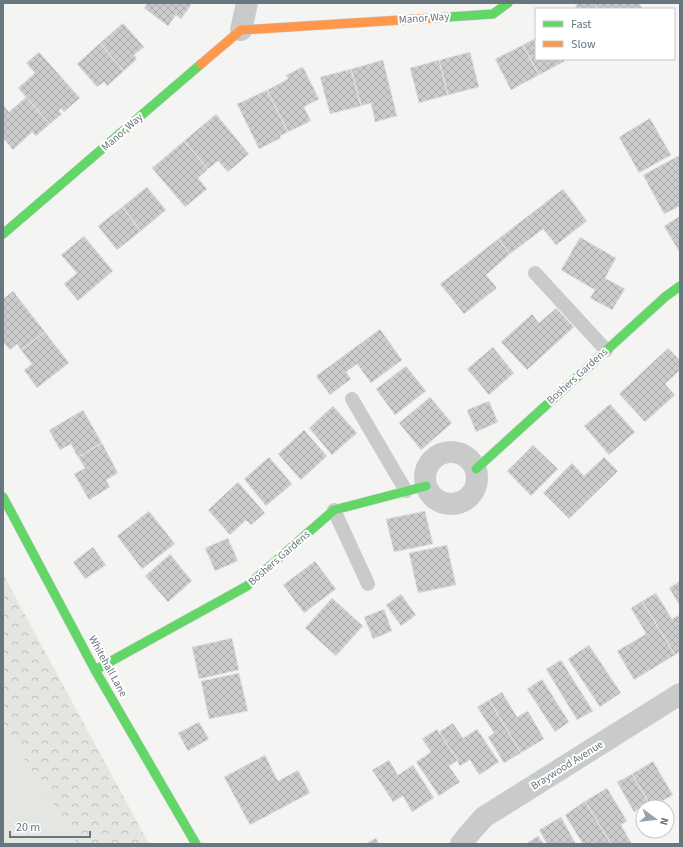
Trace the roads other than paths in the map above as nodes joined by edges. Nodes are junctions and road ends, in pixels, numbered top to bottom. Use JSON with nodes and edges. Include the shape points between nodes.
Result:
{"nodes":[{"id":1,"x":247,"y":3,"type":"edge"},
{"id":2,"x":508,"y":3,"type":"edge"},
{"id":3,"x":241,"y":30,"type":"junction"},
{"id":4,"x":3,"y":234,"type":"edge"},
{"id":5,"x":535,"y":273,"type":"dead end"},
{"id":6,"x":680,"y":286,"type":"edge"},
{"id":7,"x":606,"y":350,"type":"junction"},
{"id":8,"x":352,"y":399,"type":"dead end"},
{"id":9,"x":476,"y":469,"type":"junction"},
{"id":10,"x":416,"y":488,"type":"junction"},
{"id":11,"x":3,"y":497,"type":"edge"},
{"id":12,"x":334,"y":510,"type":"junction"},
{"id":13,"x":368,"y":584,"type":"dead end"},
{"id":14,"x":95,"y":670,"type":"junction"},
{"id":15,"x":680,"y":694,"type":"edge"},
{"id":16,"x":196,"y":844,"type":"edge"},
{"id":17,"x":461,"y":844,"type":"edge"}],
"edges":[{"from":1,"to":3,"type":"street"},
{"from":2,"to":3,"type":"street","name":"Manor Way","via":[[493,14]]},
{"from":3,"to":4,"type":"street","name":"Manor Way"},
{"from":5,"to":7,"type":"lane"},
{"from":6,"to":7,"type":"street","name":"Boshers Gardens","via":[[665,296]]},
{"from":7,"to":9,"type":"street","name":"Boshers Gardens"},
{"from":8,"to":10,"type":"lane"},
{"from":9,"to":10,"type":"street","via":[[466,456],[449,452],[440,454],[432,460],[425,477]]},
{"from":9,"to":10,"type":"street","via":[[476,486],[468,497],[457,504],[439,501]]},
{"from":10,"to":12,"type":"street","name":"Boshers Gardens"},
{"from":11,"to":14,"type":"street","name":"Whitehall Lane"},
{"from":12,"to":13,"type":"lane"},
{"from":12,"to":14,"type":"street","name":"Boshers Gardens","via":[[247,586]]},
{"from":14,"to":16,"type":"street","name":"Whitehall Lane"},
{"from":15,"to":17,"type":"street","name":"Braywood Avenue","via":[[484,817]]}]}
